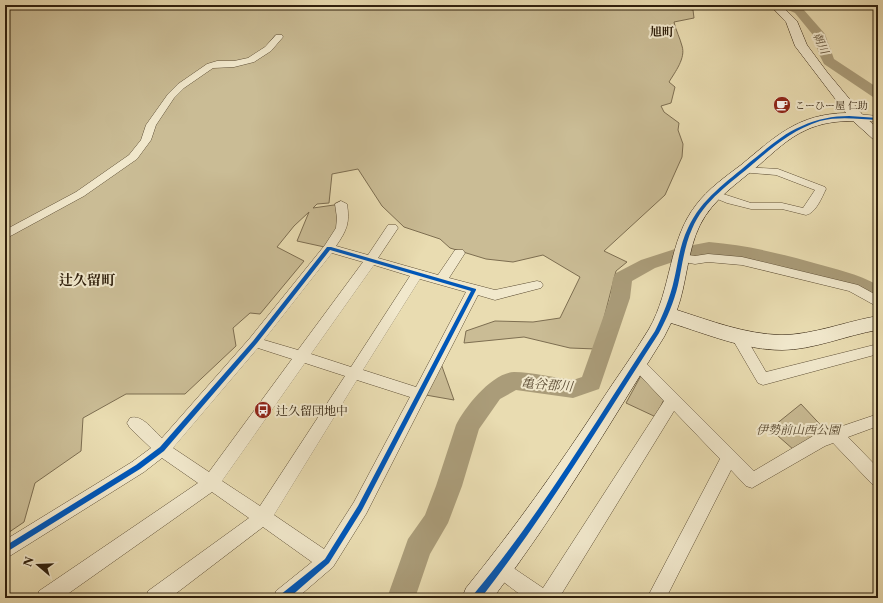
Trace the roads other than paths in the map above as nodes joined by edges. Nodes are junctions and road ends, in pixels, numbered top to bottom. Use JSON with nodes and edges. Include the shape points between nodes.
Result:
{"nodes":[{"id":1,"x":775,"y":5,"type":"edge"},
{"id":2,"x":279,"y":37,"type":"dead end"},
{"id":3,"x":857,"y":117,"type":"junction"},
{"id":4,"x":878,"y":119,"type":"edge"},
{"id":5,"x":878,"y":136,"type":"edge"},
{"id":6,"x":743,"y":170,"type":"junction"},
{"id":7,"x":714,"y":194,"type":"junction"},
{"id":8,"x":341,"y":204,"type":"dead end"},
{"id":9,"x":392,"y":228,"type":"dead end"},
{"id":10,"x":5,"y":235,"type":"edge"},
{"id":11,"x":329,"y":248,"type":"junction"},
{"id":12,"x":458,"y":253,"type":"dead end"},
{"id":13,"x":682,"y":258,"type":"junction"},
{"id":14,"x":371,"y":260,"type":"junction"},
{"id":15,"x":417,"y":274,"type":"junction"},
{"id":16,"x":441,"y":281,"type":"junction"},
{"id":17,"x":537,"y":285,"type":"dead end"},
{"id":18,"x":474,"y":290,"type":"junction"},
{"id":19,"x":878,"y":302,"type":"edge"},
{"id":20,"x":666,"y":314,"type":"junction"},
{"id":21,"x":878,"y":324,"type":"edge"},
{"id":22,"x":737,"y":335,"type":"junction"},
{"id":23,"x":255,"y":342,"type":"junction"},
{"id":24,"x":878,"y":349,"type":"edge"},
{"id":25,"x":301,"y":357,"type":"junction"},
{"id":26,"x":636,"y":363,"type":"junction"},
{"id":27,"x":354,"y":373,"type":"junction"},
{"id":28,"x":420,"y":394,"type":"junction"},
{"id":29,"x":673,"y":400,"type":"junction"},
{"id":30,"x":878,"y":420,"type":"edge"},
{"id":31,"x":135,"y":423,"type":"dead end"},
{"id":32,"x":835,"y":435,"type":"junction"},
{"id":33,"x":162,"y":450,"type":"junction"},
{"id":34,"x":729,"y":458,"type":"junction"},
{"id":35,"x":878,"y":478,"type":"edge"},
{"id":36,"x":211,"y":483,"type":"junction"},
{"id":37,"x":262,"y":518,"type":"junction"},
{"id":38,"x":5,"y":550,"type":"edge"},
{"id":39,"x":327,"y":561,"type":"junction"},
{"id":40,"x":500,"y":569,"type":"junction"},
{"id":41,"x":46,"y":598,"type":"edge"},
{"id":42,"x":155,"y":598,"type":"edge"},
{"id":43,"x":283,"y":598,"type":"edge"},
{"id":44,"x":476,"y":598,"type":"edge"},
{"id":45,"x":542,"y":598,"type":"edge"},
{"id":46,"x":548,"y":598,"type":"edge"},
{"id":47,"x":656,"y":598,"type":"edge"}],
"edges":[{"from":1,"to":3,"type":"street","via":[[788,17],[807,55]]},
{"from":2,"to":10,"type":"street","via":[[268,49],[251,60],[210,66],[181,86],[151,125],[146,140],[133,157],[80,194]]},
{"from":3,"to":4,"type":"street"},
{"from":3,"to":5,"type":"street"},
{"from":3,"to":6,"type":"street","via":[[828,118],[801,127]]},
{"from":6,"to":7,"type":"street"},
{"from":6,"to":7,"type":"street","via":[[778,172],[821,189],[806,212],[782,206],[751,206]]},
{"from":7,"to":13,"type":"street","via":[[694,220]]},
{"from":8,"to":11,"type":"street","via":[[344,218],[342,230]]},
{"from":9,"to":14,"type":"street"},
{"from":11,"to":14,"type":"street"},
{"from":11,"to":23,"type":"street"},
{"from":12,"to":16,"type":"street"},
{"from":13,"to":19,"type":"street","via":[[742,261],[853,288]]},
{"from":13,"to":20,"type":"street"},
{"from":14,"to":15,"type":"street"},
{"from":14,"to":25,"type":"street"},
{"from":15,"to":16,"type":"street"},
{"from":15,"to":27,"type":"street"},
{"from":16,"to":18,"type":"street"},
{"from":17,"to":18,"type":"street","via":[[495,295]]},
{"from":18,"to":28,"type":"street"},
{"from":20,"to":22,"type":"street"},
{"from":20,"to":26,"type":"street"},
{"from":21,"to":22,"type":"street","via":[[797,341],[772,342]]},
{"from":22,"to":24,"type":"street","via":[[763,379]]},
{"from":23,"to":25,"type":"street"},
{"from":23,"to":33,"type":"street"},
{"from":25,"to":27,"type":"street"},
{"from":25,"to":36,"type":"street"},
{"from":26,"to":29,"type":"street"},
{"from":26,"to":40,"type":"street","via":[[608,411]]},
{"from":27,"to":28,"type":"street"},
{"from":27,"to":37,"type":"street"},
{"from":28,"to":39,"type":"street","via":[[360,508]]},
{"from":29,"to":34,"type":"street"},
{"from":29,"to":46,"type":"street"},
{"from":30,"to":32,"type":"street"},
{"from":31,"to":33,"type":"street"},
{"from":32,"to":34,"type":"street","via":[[819,441],[752,481]]},
{"from":32,"to":35,"type":"street"},
{"from":33,"to":36,"type":"street"},
{"from":33,"to":38,"type":"street"},
{"from":34,"to":47,"type":"street"},
{"from":36,"to":37,"type":"street"},
{"from":36,"to":41,"type":"street"},
{"from":37,"to":39,"type":"street"},
{"from":37,"to":42,"type":"street"},
{"from":39,"to":43,"type":"street"},
{"from":40,"to":44,"type":"street"},
{"from":40,"to":45,"type":"street"}]}
